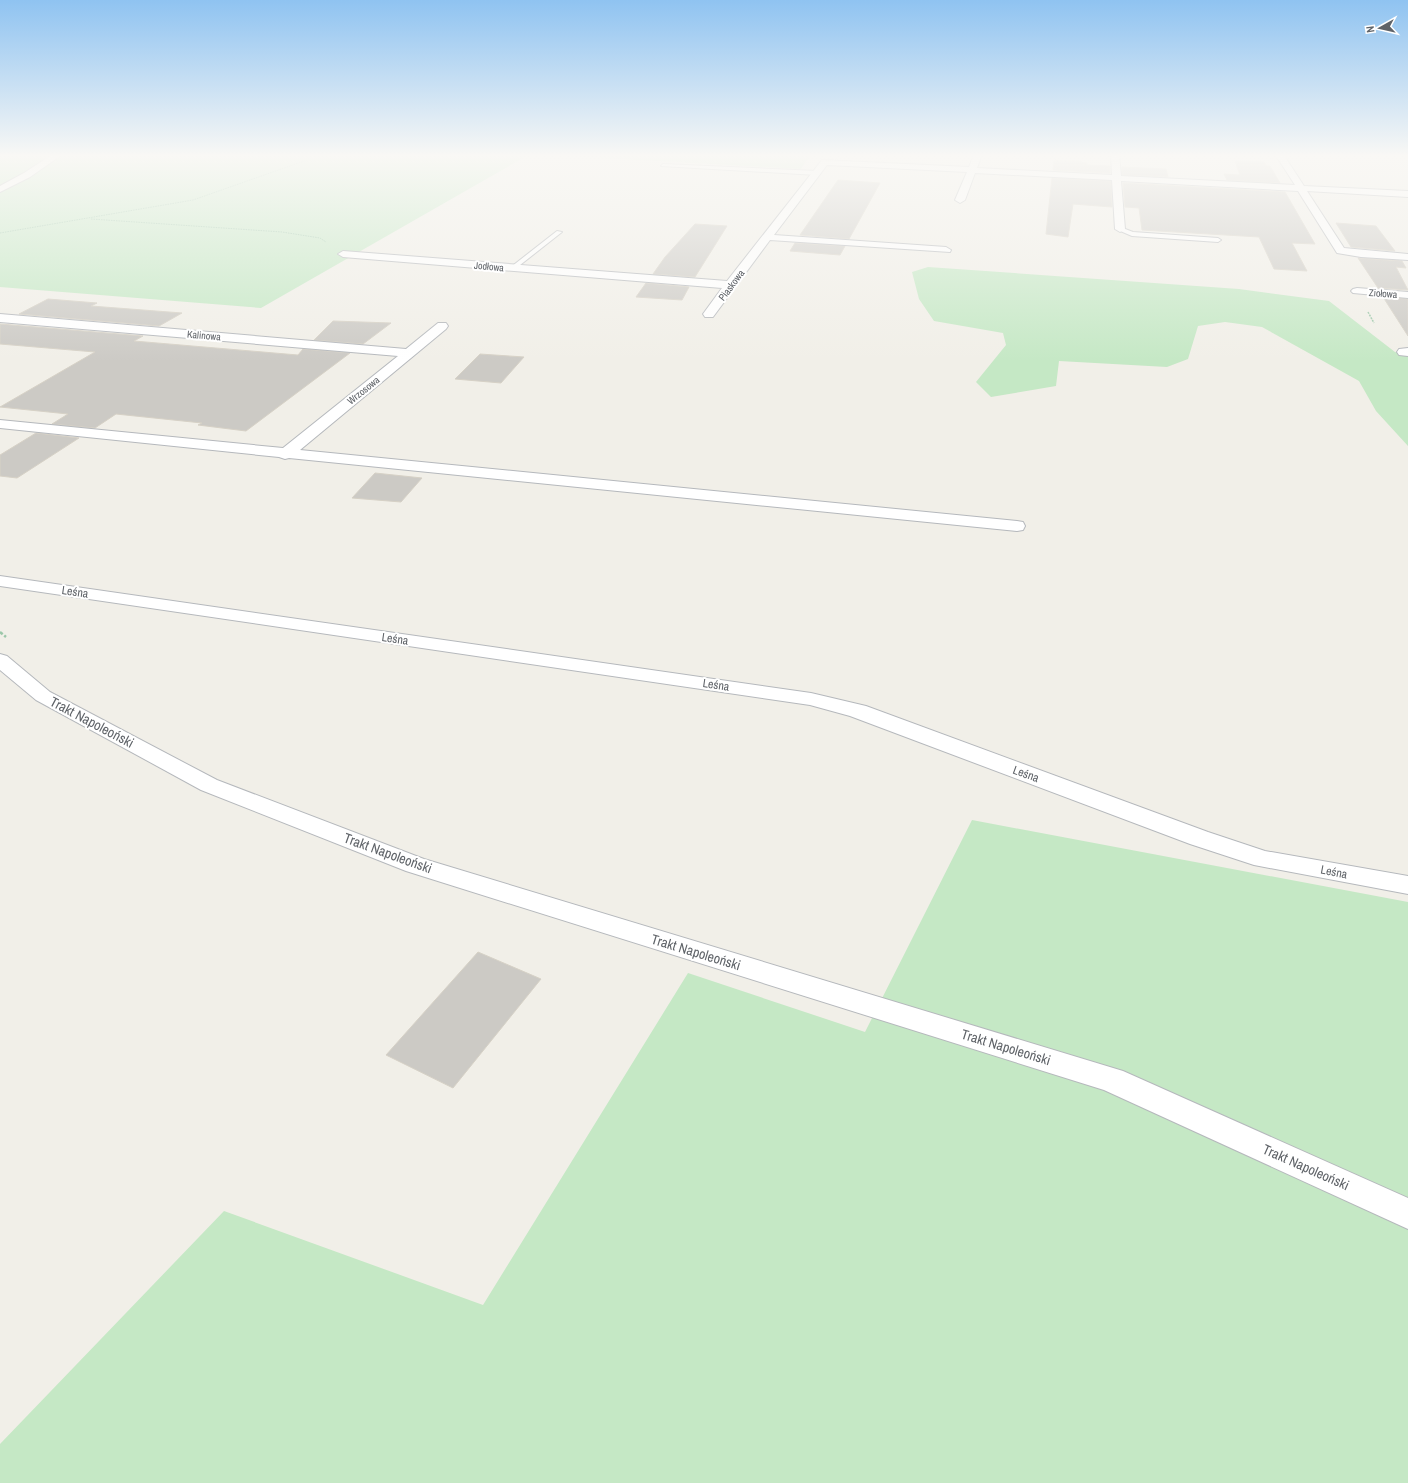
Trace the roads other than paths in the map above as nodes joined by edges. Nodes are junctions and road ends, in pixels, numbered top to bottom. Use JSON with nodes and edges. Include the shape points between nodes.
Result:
{"nodes":[{"id":1,"x":778,"y":223,"type":"edge"},
{"id":2,"x":1120,"y":223,"type":"edge"},
{"id":3,"x":1323,"y":223,"type":"edge"},
{"id":4,"x":1120,"y":229,"type":"joint"},
{"id":5,"x":559,"y":232,"type":"dead end"},
{"id":6,"x":767,"y":237,"type":"junction"},
{"id":7,"x":1218,"y":240,"type":"dead end"},
{"id":8,"x":946,"y":250,"type":"dead end"},
{"id":9,"x":343,"y":254,"type":"road end"},
{"id":10,"x":1408,"y":257,"type":"edge"},
{"id":11,"x":514,"y":268,"type":"junction"},
{"id":12,"x":730,"y":285,"type":"junction"},
{"id":13,"x":1357,"y":292,"type":"dead end"},
{"id":14,"x":1408,"y":295,"type":"edge"},
{"id":15,"x":709,"y":314,"type":"dead end"},
{"id":16,"x":0,"y":318,"type":"edge"},
{"id":17,"x":442,"y":326,"type":"dead end"},
{"id":18,"x":409,"y":353,"type":"junction"},
{"id":19,"x":0,"y":424,"type":"edge"},
{"id":20,"x":285,"y":454,"type":"junction"},
{"id":21,"x":1017,"y":526,"type":"dead end"},
{"id":22,"x":0,"y":581,"type":"edge"},
{"id":23,"x":0,"y":660,"type":"edge"},
{"id":24,"x":1408,"y":885,"type":"edge"},
{"id":25,"x":1408,"y":1214,"type":"edge"}],
"edges":[{"from":1,"to":6,"type":"street","name":"Piaskowa"},
{"from":2,"to":4,"type":"street"},
{"from":3,"to":10,"type":"street","via":[[1341,251]]},
{"from":4,"to":7,"type":"lane","via":[[1132,234]]},
{"from":5,"to":11,"type":"lane"},
{"from":6,"to":8,"type":"street"},
{"from":6,"to":12,"type":"street","name":"Piaskowa"},
{"from":9,"to":11,"type":"street","name":"Jodłowa"},
{"from":11,"to":12,"type":"street","name":"Jodłowa"},
{"from":12,"to":15,"type":"street","name":"Piaskowa"},
{"from":13,"to":14,"type":"street","name":"Ziołowa"},
{"from":16,"to":18,"type":"street","name":"Kalinowa"},
{"from":17,"to":18,"type":"street","name":"Wrzosowa"},
{"from":18,"to":20,"type":"street","name":"Wrzosowa"},
{"from":19,"to":20,"type":"street"},
{"from":20,"to":21,"type":"street"},
{"from":22,"to":24,"type":"street","name":"Leśna","via":[[811,699],[858,711],[1199,838],[1249,854]]},
{"from":23,"to":25,"type":"street","name":"Trakt Napoleoński","via":[[43,696],[209,785],[415,865],[1112,1080]]}]}
